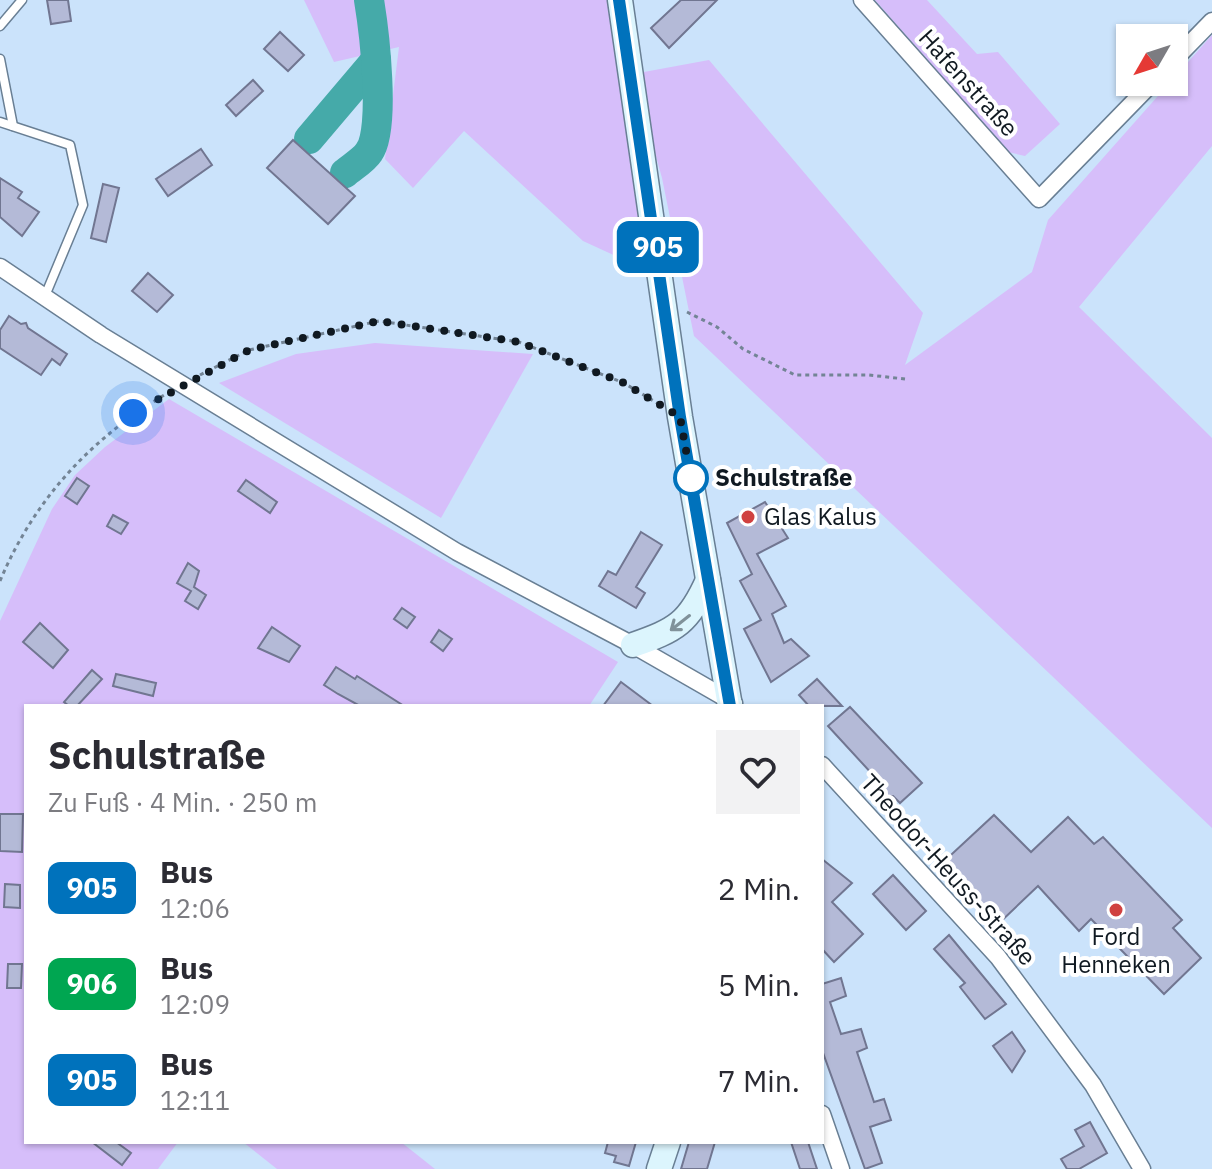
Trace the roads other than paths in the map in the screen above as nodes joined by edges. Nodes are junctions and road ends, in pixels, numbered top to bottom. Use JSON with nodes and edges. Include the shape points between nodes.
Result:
{"nodes":[{"id":1,"x":22,"y":0,"type":"edge"},
{"id":2,"x":620,"y":0,"type":"edge"},
{"id":3,"x":862,"y":0,"type":"edge"},
{"id":4,"x":1212,"y":21,"type":"edge"},
{"id":5,"x":0,"y":26,"type":"edge"},
{"id":6,"x":1188,"y":46,"type":"edge"},
{"id":7,"x":0,"y":59,"type":"edge"},
{"id":8,"x":1139,"y":96,"type":"edge"},
{"id":9,"x":0,"y":122,"type":"edge"},
{"id":10,"x":13,"y":126,"type":"junction"},
{"id":11,"x":0,"y":267,"type":"edge"},
{"id":12,"x":44,"y":297,"type":"junction"},
{"id":13,"x":708,"y":580,"type":"junction"},
{"id":14,"x":633,"y":645,"type":"junction"},
{"id":15,"x":733,"y":704,"type":"edge"},
{"id":16,"x":824,"y":767,"type":"edge"},
{"id":17,"x":824,"y":1120,"type":"edge"},
{"id":18,"x":667,"y":1144,"type":"edge"},
{"id":19,"x":659,"y":1169,"type":"edge"},
{"id":20,"x":841,"y":1169,"type":"edge"},
{"id":21,"x":1142,"y":1169,"type":"edge"}],
"edges":[{"from":1,"to":5,"type":"lane"},
{"from":2,"to":13,"type":"street"},
{"from":3,"to":8,"type":"street","name":"Hafenstraße","via":[[1039,199]]},
{"from":4,"to":6,"type":"street"},
{"from":7,"to":10,"type":"lane"},
{"from":9,"to":10,"type":"lane"},
{"from":10,"to":12,"type":"lane","via":[[70,145],[83,205]]},
{"from":11,"to":12,"type":"street"},
{"from":12,"to":14,"type":"street","via":[[457,552]]},
{"from":13,"to":14,"type":"street","one_way":true,"via":[[684,622]]},
{"from":13,"to":15,"type":"street"},
{"from":14,"to":15,"type":"street"},
{"from":16,"to":21,"type":"street","name":"Theodor-Heuss-Straße","via":[[998,957],[1093,1085]]},
{"from":17,"to":20,"type":"street"},
{"from":18,"to":19,"type":"street"}]}
